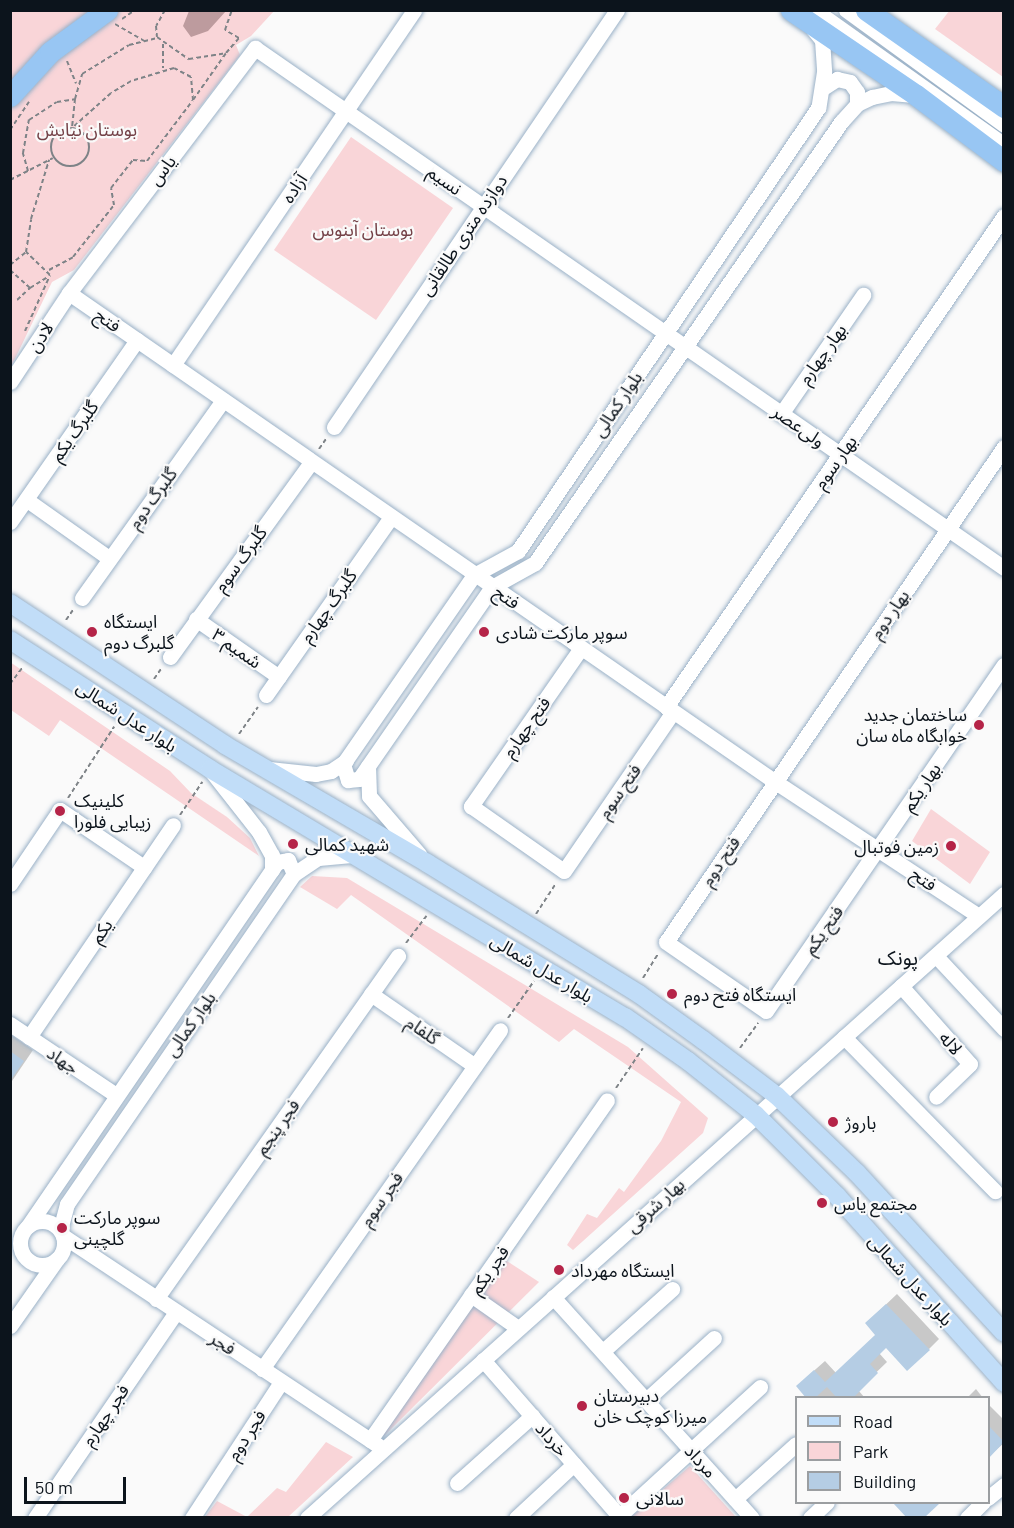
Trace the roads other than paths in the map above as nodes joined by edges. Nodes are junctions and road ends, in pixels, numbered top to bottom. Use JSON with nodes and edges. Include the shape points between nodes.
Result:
{"nodes":[{"id":1,"x":414,"y":10,"type":"edge"},
{"id":2,"x":617,"y":10,"type":"edge"},
{"id":3,"x":846,"y":10,"type":"edge"},
{"id":4,"x":866,"y":10,"type":"edge"},
{"id":5,"x":803,"y":14,"type":"edge"},
{"id":6,"x":110,"y":21,"type":"edge"},
{"id":7,"x":255,"y":48,"type":"joint"},
{"id":8,"x":823,"y":88,"type":"junction"},
{"id":9,"x":916,"y":95,"type":"junction"},
{"id":10,"x":21,"y":104,"type":"edge"},
{"id":11,"x":856,"y":104,"type":"junction"},
{"id":12,"x":1004,"y":107,"type":"edge"},
{"id":13,"x":346,"y":111,"type":"junction"},
{"id":14,"x":1004,"y":125,"type":"edge"},
{"id":15,"x":1004,"y":145,"type":"edge"},
{"id":16,"x":1004,"y":161,"type":"edge"},
{"id":17,"x":482,"y":206,"type":"junction"},
{"id":18,"x":1004,"y":216,"type":"edge"},
{"id":19,"x":69,"y":293,"type":"junction"},
{"id":20,"x":863,"y":295,"type":"dead end"},
{"id":21,"x":665,"y":333,"type":"junction"},
{"id":22,"x":137,"y":340,"type":"junction"},
{"id":23,"x":682,"y":345,"type":"junction"},
{"id":24,"x":173,"y":365,"type":"junction"},
{"id":25,"x":10,"y":382,"type":"edge"},
{"id":26,"x":223,"y":400,"type":"junction"},
{"id":27,"x":781,"y":414,"type":"junction"},
{"id":28,"x":334,"y":427,"type":"road end"},
{"id":29,"x":1004,"y":447,"type":"edge"},
{"id":30,"x":840,"y":455,"type":"junction"},
{"id":31,"x":311,"y":462,"type":"junction"},
{"id":32,"x":27,"y":500,"type":"junction"},
{"id":33,"x":391,"y":518,"type":"junction"},
{"id":34,"x":10,"y":522,"type":"edge"},
{"id":35,"x":947,"y":529,"type":"junction"},
{"id":36,"x":109,"y":558,"type":"junction"},
{"id":37,"x":1004,"y":568,"type":"edge"},
{"id":38,"x":474,"y":575,"type":"junction"},
{"id":39,"x":492,"y":587,"type":"junction"},
{"id":40,"x":82,"y":597,"type":"road end"},
{"id":41,"x":10,"y":603,"type":"edge"},
{"id":42,"x":196,"y":619,"type":"junction"},
{"id":43,"x":10,"y":640,"type":"edge"},
{"id":44,"x":581,"y":648,"type":"junction"},
{"id":45,"x":170,"y":657,"type":"road end"},
{"id":46,"x":1004,"y":665,"type":"edge"},
{"id":47,"x":279,"y":677,"type":"junction"},
{"id":48,"x":266,"y":695,"type":"road end"},
{"id":49,"x":670,"y":710,"type":"junction"},
{"id":50,"x":345,"y":762,"type":"junction"},
{"id":51,"x":262,"y":768,"type":"junction"},
{"id":52,"x":210,"y":770,"type":"junction"},
{"id":53,"x":363,"y":772,"type":"junction"},
{"id":54,"x":774,"y":781,"type":"junction"},
{"id":55,"x":173,"y":825,"type":"road end"},
{"id":56,"x":879,"y":849,"type":"junction"},
{"id":57,"x":352,"y":855,"type":"junction"},
{"id":58,"x":427,"y":863,"type":"junction"},
{"id":59,"x":274,"y":866,"type":"junction"},
{"id":60,"x":144,"y":867,"type":"junction"},
{"id":61,"x":564,"y":871,"type":"joint"},
{"id":62,"x":294,"y":874,"type":"junction"},
{"id":63,"x":10,"y":884,"type":"edge"},
{"id":64,"x":1004,"y":894,"type":"edge"},
{"id":65,"x":979,"y":916,"type":"junction"},
{"id":66,"x":398,"y":956,"type":"road end"},
{"id":67,"x":936,"y":956,"type":"junction"},
{"id":68,"x":901,"y":986,"type":"junction"},
{"id":69,"x":371,"y":994,"type":"junction"},
{"id":70,"x":766,"y":1011,"type":"joint"},
{"id":71,"x":1000,"y":1019,"type":"edge"},
{"id":72,"x":10,"y":1024,"type":"edge"},
{"id":73,"x":500,"y":1030,"type":"road end"},
{"id":74,"x":29,"y":1037,"type":"junction"},
{"id":75,"x":844,"y":1037,"type":"junction"},
{"id":76,"x":474,"y":1066,"type":"junction"},
{"id":77,"x":116,"y":1095,"type":"junction"},
{"id":78,"x":777,"y":1096,"type":"junction"},
{"id":79,"x":936,"y":1096,"type":"dead end"},
{"id":80,"x":607,"y":1100,"type":"road end"},
{"id":81,"x":756,"y":1115,"type":"junction"},
{"id":82,"x":995,"y":1191,"type":"dead end"},
{"id":83,"x":28,"y":1226,"type":"junction"},
{"id":84,"x":61,"y":1233,"type":"junction"},
{"id":85,"x":15,"y":1246,"type":"edge"},
{"id":86,"x":57,"y":1259,"type":"junction"},
{"id":87,"x":672,"y":1289,"type":"dead end"},
{"id":88,"x":471,"y":1295,"type":"junction"},
{"id":89,"x":553,"y":1297,"type":"junction"},
{"id":90,"x":156,"y":1299,"type":"junction"},
{"id":91,"x":176,"y":1311,"type":"junction"},
{"id":92,"x":10,"y":1326,"type":"edge"},
{"id":93,"x":518,"y":1328,"type":"junction"},
{"id":94,"x":1004,"y":1333,"type":"edge"},
{"id":95,"x":714,"y":1338,"type":"dead end"},
{"id":96,"x":603,"y":1352,"type":"junction"},
{"id":97,"x":483,"y":1360,"type":"junction"},
{"id":98,"x":262,"y":1369,"type":"junction"},
{"id":99,"x":281,"y":1382,"type":"junction"},
{"id":100,"x":1004,"y":1383,"type":"edge"},
{"id":101,"x":760,"y":1387,"type":"dead end"},
{"id":102,"x":646,"y":1400,"type":"junction"},
{"id":103,"x":532,"y":1416,"type":"junction"},
{"id":104,"x":370,"y":1440,"type":"junction"},
{"id":105,"x":795,"y":1445,"type":"edge"},
{"id":106,"x":383,"y":1449,"type":"junction"},
{"id":107,"x":691,"y":1450,"type":"junction"},
{"id":108,"x":574,"y":1464,"type":"junction"},
{"id":109,"x":457,"y":1482,"type":"dead end"},
{"id":110,"x":1004,"y":1485,"type":"edge"},
{"id":111,"x":990,"y":1496,"type":"edge"},
{"id":112,"x":735,"y":1499,"type":"junction"},
{"id":113,"x":826,"y":1504,"type":"edge"},
{"id":114,"x":982,"y":1504,"type":"edge"},
{"id":115,"x":619,"y":1517,"type":"edge"},
{"id":116,"x":35,"y":1518,"type":"edge"},
{"id":117,"x":192,"y":1518,"type":"edge"},
{"id":118,"x":307,"y":1518,"type":"edge"},
{"id":119,"x":516,"y":1518,"type":"edge"},
{"id":120,"x":752,"y":1518,"type":"edge"},
{"id":121,"x":810,"y":1518,"type":"edge"},
{"id":122,"x":967,"y":1518,"type":"edge"}],
"edges":[{"from":1,"to":13,"type":"street","name":"آزاده"},
{"from":2,"to":17,"type":"street","name":"دوازده متری طالقانی"},
{"from":3,"to":14,"type":"street"},
{"from":4,"to":12,"type":"highway"},
{"from":5,"to":8,"type":"street","name":"بلوار کمالی","via":[[822,40]]},
{"from":5,"to":9,"type":"highway"},
{"from":5,"to":15,"type":"street"},
{"from":6,"to":10,"type":"highway","via":[[50,52]]},
{"from":7,"to":13,"type":"street","name":"نسیم"},
{"from":7,"to":19,"type":"street","name":"یاس"},
{"from":8,"to":11,"type":"street","via":[[837,79],[850,82],[857,92]]},
{"from":8,"to":21,"type":"street","name":"بلوار کمالی","via":[[818,108]]},
{"from":9,"to":11,"type":"street","via":[[891,93]]},
{"from":9,"to":16,"type":"highway"},
{"from":11,"to":23,"type":"street","name":"بلوار کمالی"},
{"from":13,"to":17,"type":"street","name":"نسیم"},
{"from":13,"to":24,"type":"street","name":"آزاده"},
{"from":17,"to":21,"type":"street","name":"نسیم"},
{"from":17,"to":28,"type":"street","name":"دوازده متری طالقانی"},
{"from":18,"to":30,"type":"street","name":"بهار سوم"},
{"from":19,"to":22,"type":"street","name":"فتح"},
{"from":19,"to":25,"type":"street","name":"لادن"},
{"from":20,"to":27,"type":"street","name":"بهار چهارم"},
{"from":21,"to":23,"type":"street","name":"نسیم"},
{"from":21,"to":38,"type":"street","name":"بلوار کمالی","via":[[518,551]]},
{"from":22,"to":24,"type":"street","name":"فتح"},
{"from":22,"to":32,"type":"street","name":"گلبرگ یکم"},
{"from":23,"to":27,"type":"street","name":"ولی‌عصر"},
{"from":23,"to":39,"type":"street","name":"بلوار کمالی","via":[[535,563]]},
{"from":24,"to":26,"type":"street","name":"فتح"},
{"from":26,"to":31,"type":"street","name":"فتح"},
{"from":26,"to":36,"type":"street","name":"گلبرگ دوم"},
{"from":27,"to":30,"type":"street","name":"ولی‌عصر"},
{"from":29,"to":35,"type":"street","name":"بهار دوم"},
{"from":30,"to":35,"type":"street","name":"ولی‌عصر"},
{"from":30,"to":49,"type":"street","name":"بهار سوم"},
{"from":31,"to":33,"type":"street","name":"فتح"},
{"from":31,"to":42,"type":"street","name":"گلبرگ سوم"},
{"from":32,"to":34,"type":"street","name":"گلبرگ یکم"},
{"from":32,"to":36,"type":"street"},
{"from":33,"to":38,"type":"street","name":"فتح"},
{"from":33,"to":47,"type":"street","name":"گلبرگ چهارم"},
{"from":35,"to":37,"type":"street","name":"ولی‌عصر"},
{"from":35,"to":54,"type":"street","name":"بهار دوم"},
{"from":36,"to":40,"type":"street","name":"گلبرگ دوم"},
{"from":38,"to":39,"type":"street","name":"فتح"},
{"from":38,"to":50,"type":"street","name":"بلوار کمالی"},
{"from":39,"to":44,"type":"street","name":"فتح"},
{"from":39,"to":53,"type":"street","name":"بلوار کمالی"},
{"from":41,"to":51,"type":"main road","name":"بلوار عدل شمالی"},
{"from":42,"to":45,"type":"street","name":"گلبرگ سوم"},
{"from":42,"to":47,"type":"street","name":"شمیم ۳"},
{"from":43,"to":52,"type":"main road","name":"بلوار عدل شمالی"},
{"from":44,"to":49,"type":"street","name":"فتح"},
{"from":44,"to":61,"type":"street","name":"فتح چهارم","via":[[471,806]]},
{"from":46,"to":56,"type":"street","name":"بهار یکم"},
{"from":47,"to":48,"type":"street","name":"گلبرگ چهارم"},
{"from":49,"to":54,"type":"street","name":"فتح"},
{"from":49,"to":61,"type":"street","name":"فتح سوم"},
{"from":50,"to":51,"type":"street","via":[[332,771],[316,774]]},
{"from":50,"to":53,"type":"street","via":[[345,777]]},
{"from":51,"to":58,"type":"main road","name":"بلوار عدل شمالی"},
{"from":52,"to":57,"type":"main road","name":"بلوار عدل شمالی"},
{"from":52,"to":59,"type":"street","via":[[259,832]]},
{"from":53,"to":58,"type":"street","via":[[369,796]]},
{"from":54,"to":56,"type":"street","name":"فتح"},
{"from":54,"to":70,"type":"street","name":"فتح دوم","via":[[666,942]]},
{"from":55,"to":60,"type":"street","name":"یکم"},
{"from":56,"to":65,"type":"street","name":"فتح"},
{"from":56,"to":70,"type":"street","name":"فتح یکم"},
{"from":57,"to":62,"type":"street","name":"بلوار کمالی","via":[[318,858]]},
{"from":57,"to":81,"type":"main road","name":"بلوار عدل شمالی","via":[[652,1036]]},
{"from":58,"to":78,"type":"main road","name":"بلوار عدل شمالی","via":[[635,991]]},
{"from":59,"to":62,"type":"street","via":[[288,860]]},
{"from":59,"to":77,"type":"street","name":"بلوار کمالی"},
{"from":60,"to":63,"type":"street","via":[[60,810]]},
{"from":60,"to":74,"type":"street","name":"یکم"},
{"from":62,"to":84,"type":"street","name":"بلوار کمالی","via":[[67,1204]]},
{"from":64,"to":65,"type":"street","name":"بهار شرقی"},
{"from":65,"to":67,"type":"street","name":"بهار شرقی"},
{"from":66,"to":69,"type":"street","name":"فجر پنجم"},
{"from":67,"to":68,"type":"street","name":"بهار شرقی"},
{"from":67,"to":71,"type":"street"},
{"from":68,"to":75,"type":"street","name":"بهار شرقی"},
{"from":68,"to":79,"type":"street","name":"لاله","via":[[970,1064]]},
{"from":69,"to":76,"type":"street","name":"گلفام"},
{"from":69,"to":90,"type":"street","name":"فجر پنجم"},
{"from":72,"to":74,"type":"street","name":"جهاد"},
{"from":73,"to":76,"type":"street","name":"فجر سوم"},
{"from":74,"to":77,"type":"street","name":"جهاد"},
{"from":75,"to":78,"type":"street","name":"بهار شرقی"},
{"from":75,"to":82,"type":"street"},
{"from":76,"to":98,"type":"street","name":"فجر سوم"},
{"from":77,"to":83,"type":"street","name":"بلوار کمالی"},
{"from":78,"to":81,"type":"street","name":"بهار شرقی"},
{"from":78,"to":94,"type":"main road","name":"بلوار عدل شمالی","via":[[865,1181]]},
{"from":80,"to":88,"type":"street","name":"فجر یکم"},
{"from":81,"to":89,"type":"street","name":"بهار شرقی"},
{"from":81,"to":100,"type":"main road","name":"بلوار عدل شمالی","via":[[837,1196]]},
{"from":83,"to":84,"type":"street","via":[[48,1222]]},
{"from":83,"to":85,"type":"street"},
{"from":84,"to":86,"type":"street","via":[[63,1249]]},
{"from":84,"to":90,"type":"street","name":"فجر"},
{"from":85,"to":86,"type":"street","via":[[31,1263],[45,1265]]},
{"from":86,"to":92,"type":"street"},
{"from":87,"to":96,"type":"street"},
{"from":88,"to":93,"type":"street"},
{"from":88,"to":104,"type":"street","name":"فجر یکم"},
{"from":89,"to":93,"type":"street","name":"بهار شرقی"},
{"from":89,"to":96,"type":"street","name":"مرداد"},
{"from":90,"to":91,"type":"street","name":"فجر"},
{"from":91,"to":98,"type":"street","name":"فجر"},
{"from":91,"to":116,"type":"street","name":"فجر چهارم"},
{"from":93,"to":97,"type":"street","name":"بهار شرقی"},
{"from":95,"to":102,"type":"street"},
{"from":96,"to":102,"type":"street","name":"مرداد"},
{"from":97,"to":103,"type":"street","name":"خرداد"},
{"from":97,"to":106,"type":"street","name":"بهار شرقی"},
{"from":98,"to":99,"type":"street","name":"فجر"},
{"from":99,"to":104,"type":"street","name":"فجر"},
{"from":99,"to":117,"type":"street","name":"فجر دوم"},
{"from":101,"to":107,"type":"street"},
{"from":102,"to":107,"type":"street","name":"مرداد"},
{"from":103,"to":108,"type":"street","name":"خرداد"},
{"from":103,"to":109,"type":"street"},
{"from":104,"to":106,"type":"street","name":"فجر"},
{"from":105,"to":112,"type":"street"},
{"from":106,"to":118,"type":"street","name":"بهار شرقی"},
{"from":107,"to":112,"type":"street","name":"مرداد"},
{"from":107,"to":115,"type":"street"},
{"from":108,"to":115,"type":"street","name":"خرداد"},
{"from":108,"to":119,"type":"street"},
{"from":110,"to":111,"type":"street"},
{"from":112,"to":120,"type":"street","name":"مرداد"},
{"from":113,"to":121,"type":"street"},
{"from":114,"to":122,"type":"street"}]}
